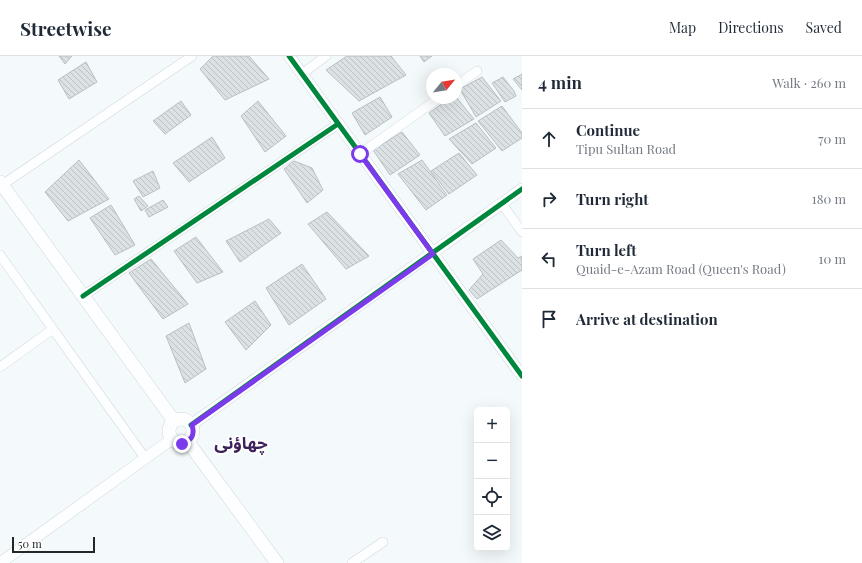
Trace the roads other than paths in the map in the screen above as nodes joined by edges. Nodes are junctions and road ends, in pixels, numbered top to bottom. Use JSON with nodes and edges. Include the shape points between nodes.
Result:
{"nodes":[{"id":1,"x":192,"y":56,"type":"edge"},
{"id":2,"x":289,"y":56,"type":"edge"},
{"id":3,"x":326,"y":56,"type":"edge"},
{"id":4,"x":477,"y":71,"type":"dead end"},
{"id":5,"x":302,"y":74,"type":"junction"},
{"id":6,"x":462,"y":82,"type":"edge"},
{"id":7,"x":431,"y":104,"type":"edge"},
{"id":8,"x":338,"y":124,"type":"junction"},
{"id":9,"x":360,"y":154,"type":"junction"},
{"id":10,"x":1,"y":184,"type":"edge"},
{"id":11,"x":522,"y":189,"type":"edge"},
{"id":12,"x":502,"y":204,"type":"junction"},
{"id":13,"x":522,"y":232,"type":"edge"},
{"id":14,"x":433,"y":254,"type":"junction"},
{"id":15,"x":0,"y":255,"type":"edge"},
{"id":16,"x":83,"y":296,"type":"junction"},
{"id":17,"x":54,"y":329,"type":"junction"},
{"id":18,"x":0,"y":367,"type":"edge"},
{"id":19,"x":522,"y":376,"type":"edge"},
{"id":20,"x":174,"y":421,"type":"junction"},
{"id":21,"x":192,"y":425,"type":"junction"},
{"id":22,"x":172,"y":439,"type":"junction"},
{"id":23,"x":188,"y":442,"type":"junction"},
{"id":24,"x":145,"y":458,"type":"junction"},
{"id":25,"x":383,"y":542,"type":"dead end"},
{"id":26,"x":0,"y":563,"type":"edge"},
{"id":27,"x":277,"y":563,"type":"edge"},
{"id":28,"x":352,"y":563,"type":"edge"}],
"edges":[{"from":1,"to":10,"type":"street"},
{"from":2,"to":5,"type":"street"},
{"from":3,"to":5,"type":"street"},
{"from":4,"to":6,"type":"street"},
{"from":5,"to":8,"type":"street"},
{"from":7,"to":9,"type":"street"},
{"from":8,"to":9,"type":"street"},
{"from":8,"to":16,"type":"street"},
{"from":9,"to":14,"type":"street"},
{"from":10,"to":16,"type":"main road"},
{"from":11,"to":12,"type":"street"},
{"from":12,"to":13,"type":"street"},
{"from":12,"to":14,"type":"street"},
{"from":14,"to":19,"type":"street"},
{"from":14,"to":21,"type":"street"},
{"from":15,"to":17,"type":"street"},
{"from":16,"to":20,"type":"main road"},
{"from":17,"to":18,"type":"street"},
{"from":17,"to":24,"type":"street"},
{"from":20,"to":21,"type":"main road","via":[[187,420]]},
{"from":20,"to":22,"type":"main road","via":[[169,430]]},
{"from":21,"to":23,"type":"main road","via":[[194,431]]},
{"from":22,"to":23,"type":"main road","via":[[176,443]]},
{"from":22,"to":24,"type":"street"},
{"from":23,"to":27,"type":"main road"},
{"from":24,"to":26,"type":"street"},
{"from":25,"to":28,"type":"street"}]}
